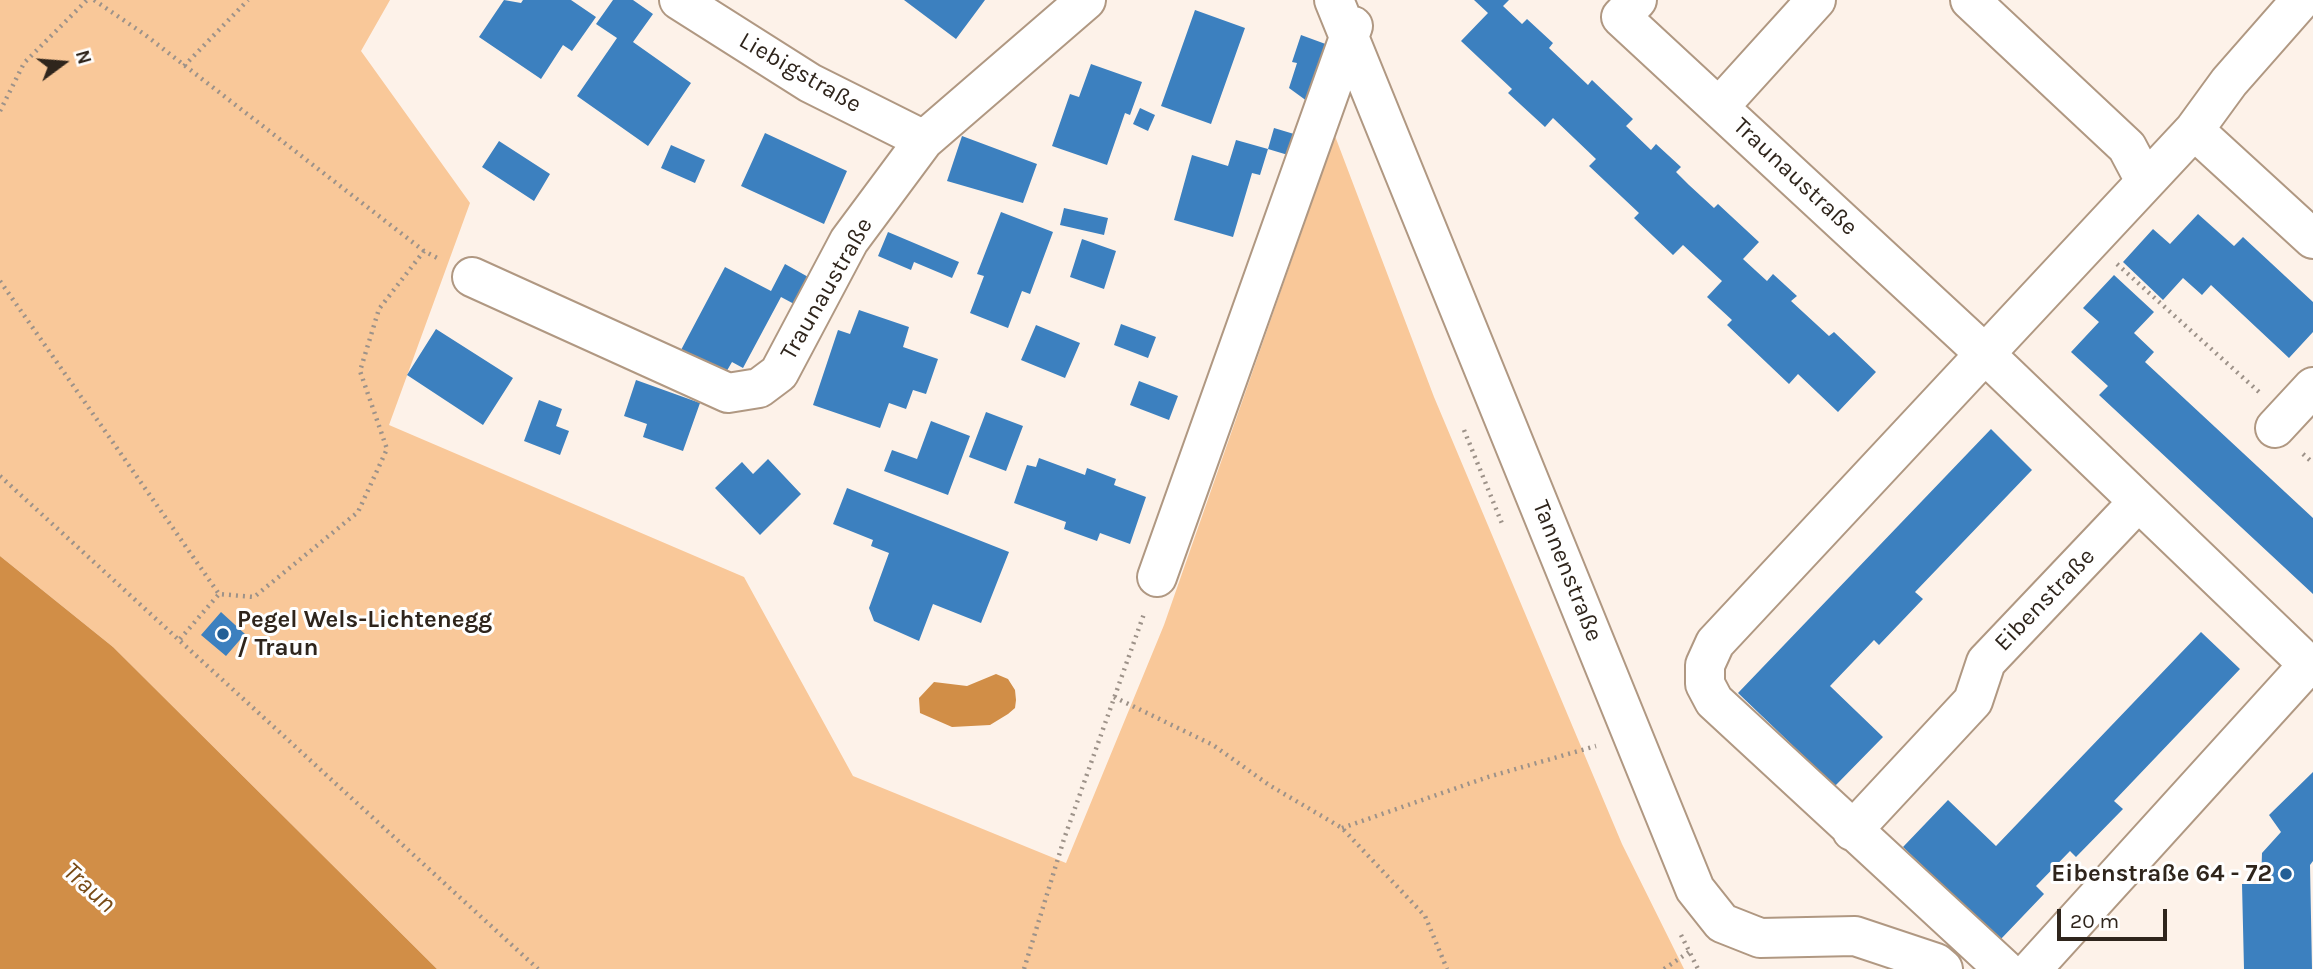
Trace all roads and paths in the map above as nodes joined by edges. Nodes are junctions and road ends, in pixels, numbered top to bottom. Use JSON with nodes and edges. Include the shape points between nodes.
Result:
{"nodes":[{"id":1,"x":87,"y":0,"type":"edge"},
{"id":2,"x":94,"y":0,"type":"edge"},
{"id":3,"x":248,"y":0,"type":"edge"},
{"id":4,"x":679,"y":0,"type":"edge"},
{"id":5,"x":1086,"y":0,"type":"edge"},
{"id":6,"x":1334,"y":0,"type":"edge"},
{"id":7,"x":1637,"y":0,"type":"edge"},
{"id":8,"x":1816,"y":0,"type":"edge"},
{"id":9,"x":1970,"y":0,"type":"edge"},
{"id":10,"x":2301,"y":0,"type":"edge"},
{"id":11,"x":1356,"y":18,"type":"edge"},
{"id":12,"x":184,"y":66,"type":"junction"},
{"id":13,"x":1719,"y":107,"type":"junction"},
{"id":14,"x":0,"y":111,"type":"edge"},
{"id":15,"x":2194,"y":130,"type":"junction"},
{"id":16,"x":924,"y":140,"type":"junction"},
{"id":17,"x":2127,"y":147,"type":"junction"},
{"id":18,"x":2145,"y":181,"type":"junction"},
{"id":19,"x":2313,"y":239,"type":"edge"},
{"id":20,"x":2091,"y":240,"type":"junction"},
{"id":21,"x":424,"y":251,"type":"junction"},
{"id":22,"x":472,"y":277,"type":"joint"},
{"id":23,"x":0,"y":281,"type":"edge"},
{"id":24,"x":1985,"y":354,"type":"junction"},
{"id":25,"x":2313,"y":387,"type":"edge"},
{"id":26,"x":2275,"y":428,"type":"junction"},
{"id":27,"x":2313,"y":463,"type":"edge"},
{"id":28,"x":0,"y":476,"type":"edge"},
{"id":29,"x":2138,"y":502,"type":"junction"},
{"id":30,"x":1157,"y":577,"type":"joint"},
{"id":31,"x":219,"y":594,"type":"junction"},
{"id":32,"x":180,"y":639,"type":"junction"},
{"id":33,"x":2311,"y":667,"type":"edge"},
{"id":34,"x":1114,"y":697,"type":"junction"},
{"id":35,"x":1596,"y":746,"type":"dead end"},
{"id":36,"x":1342,"y":828,"type":"junction"},
{"id":37,"x":1852,"y":831,"type":"junction"},
{"id":38,"x":1689,"y":953,"type":"dead end"},
{"id":39,"x":538,"y":969,"type":"edge"},
{"id":40,"x":1024,"y":969,"type":"edge"},
{"id":41,"x":1447,"y":969,"type":"edge"},
{"id":42,"x":1664,"y":969,"type":"edge"},
{"id":43,"x":1943,"y":969,"type":"edge"},
{"id":44,"x":2004,"y":969,"type":"edge"},
{"id":45,"x":2032,"y":969,"type":"edge"}],
"edges":[{"from":1,"to":14,"type":"path","via":[[24,63]]},
{"from":2,"to":12,"type":"path"},
{"from":3,"to":12,"type":"path"},
{"from":4,"to":16,"type":"street","name":"Liebigstraße","via":[[810,83]]},
{"from":5,"to":16,"type":"street","name":"Traunaustraße"},
{"from":6,"to":11,"type":"street","name":"Tannenstraße"},
{"from":7,"to":13,"type":"street","name":"Traunaustraße","via":[[1621,17]]},
{"from":8,"to":13,"type":"street"},
{"from":9,"to":17,"type":"street"},
{"from":10,"to":15,"type":"street"},
{"from":11,"to":30,"type":"street"},
{"from":11,"to":43,"type":"street","name":"Tannenstraße","via":[[1695,889],[1722,923],[1760,938],[1855,936]]},
{"from":12,"to":21,"type":"path"},
{"from":13,"to":24,"type":"street","name":"Traunaustraße"},
{"from":15,"to":17,"type":"street"},
{"from":15,"to":18,"type":"street"},
{"from":15,"to":19,"type":"street"},
{"from":16,"to":22,"type":"street","name":"Traunaustraße","via":[[849,241],[779,373],[758,388],[728,393]]},
{"from":17,"to":18,"type":"street"},
{"from":18,"to":20,"type":"street"},
{"from":20,"to":24,"type":"street"},
{"from":20,"to":26,"type":"path","via":[[2265,398]]},
{"from":21,"to":22,"type":"path"},
{"from":21,"to":31,"type":"path","via":[[379,309],[360,371],[387,449],[358,512],[254,597]]},
{"from":23,"to":31,"type":"path"},
{"from":24,"to":29,"type":"street"},
{"from":24,"to":37,"type":"street","via":[[1715,643],[1705,666],[1705,684],[1714,701]]},
{"from":25,"to":26,"type":"street"},
{"from":26,"to":27,"type":"path"},
{"from":28,"to":32,"type":"path"},
{"from":29,"to":33,"type":"street"},
{"from":29,"to":37,"type":"street","name":"Eibenstraße","via":[[1986,662],[1973,701]]},
{"from":30,"to":34,"type":"path"},
{"from":31,"to":32,"type":"path"},
{"from":32,"to":39,"type":"path"},
{"from":33,"to":45,"type":"street"},
{"from":34,"to":36,"type":"path","via":[[1213,745]]},
{"from":34,"to":40,"type":"path"},
{"from":35,"to":36,"type":"path","via":[[1488,776]]},
{"from":36,"to":41,"type":"path","via":[[1425,916]]},
{"from":37,"to":44,"type":"street"},
{"from":38,"to":42,"type":"path"}]}
